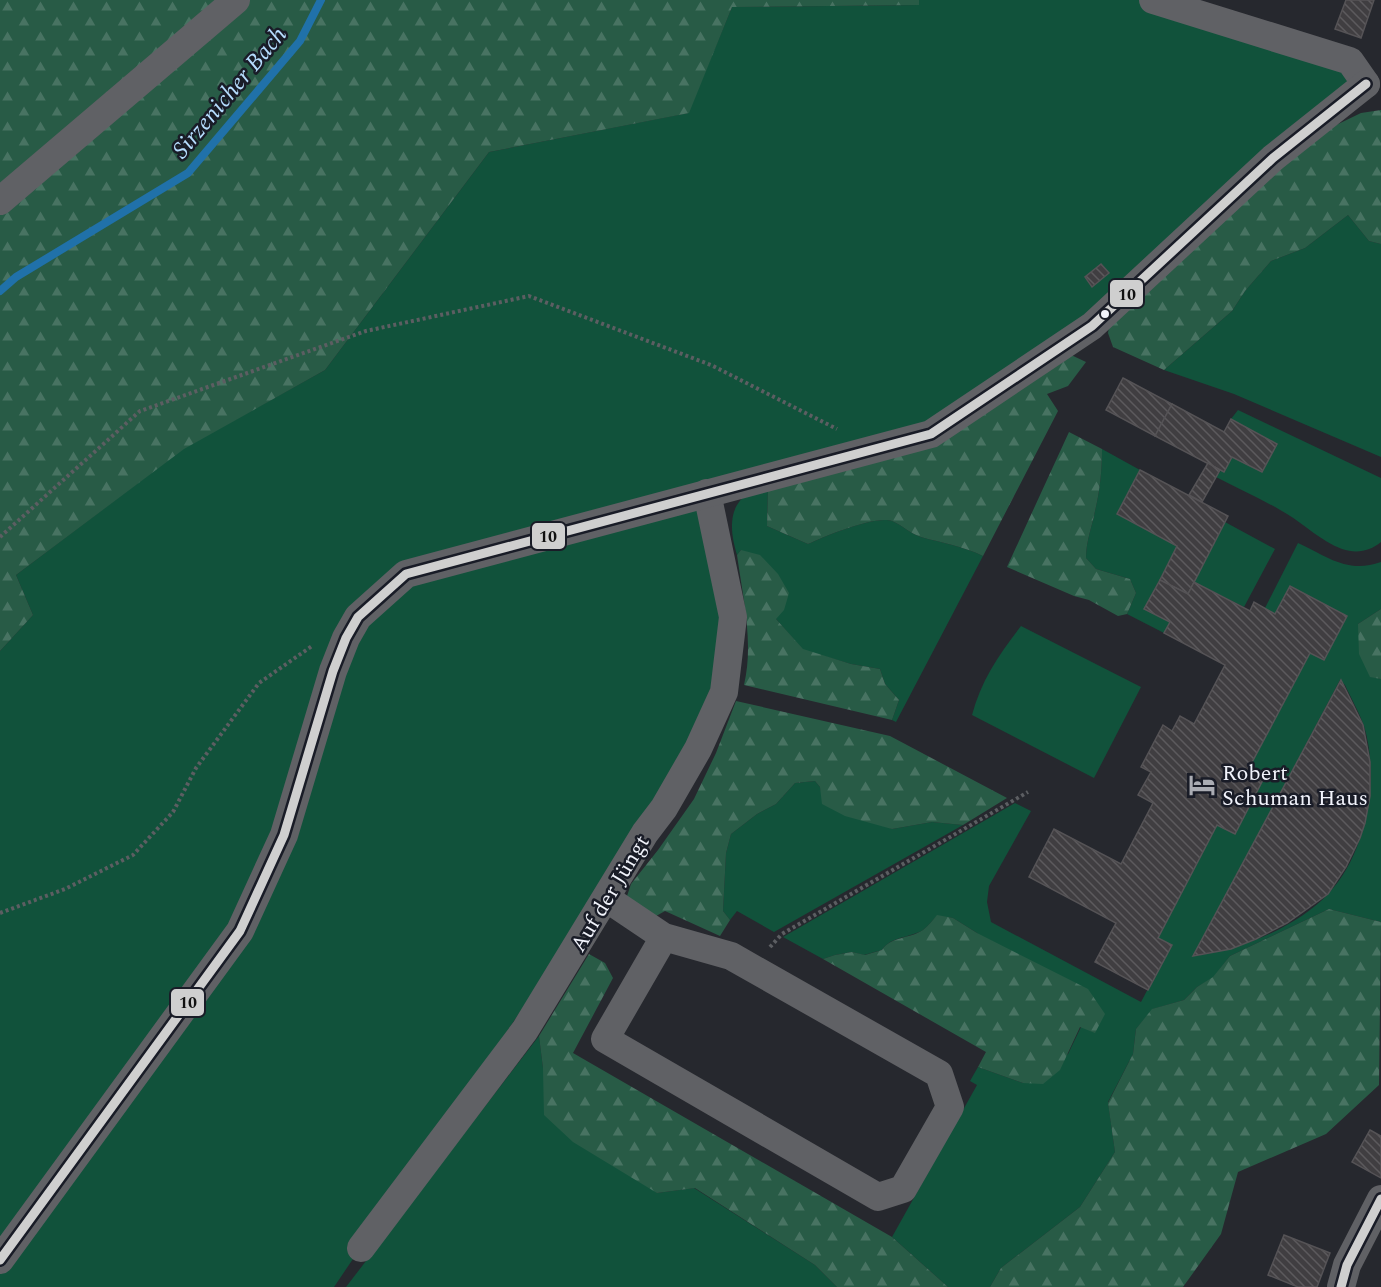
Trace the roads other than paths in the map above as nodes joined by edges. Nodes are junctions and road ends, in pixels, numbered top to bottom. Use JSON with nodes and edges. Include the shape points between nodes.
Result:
{"nodes":[{"id":1,"x":236,"y":0,"type":"edge"},
{"id":2,"x":1153,"y":0,"type":"edge"},
{"id":3,"x":1374,"y":83,"type":"edge"},
{"id":4,"x":0,"y":201,"type":"edge"},
{"id":5,"x":707,"y":494,"type":"junction"},
{"id":6,"x":606,"y":898,"type":"junction"},
{"id":7,"x":664,"y":937,"type":"junction"},
{"id":8,"x":1381,"y":1199,"type":"edge"},
{"id":9,"x":361,"y":1248,"type":"dead end"},
{"id":10,"x":0,"y":1260,"type":"edge"},
{"id":11,"x":1341,"y":1287,"type":"edge"}],
"edges":[{"from":1,"to":4,"type":"street"},
{"from":2,"to":3,"type":"street","via":[[1350,62]]},
{"from":3,"to":5,"type":"street","via":[[1273,158],[1092,326],[931,434]]},
{"from":5,"to":6,"type":"street","name":"Auf der Jüngt","via":[[733,617],[724,692],[698,749]]},
{"from":5,"to":10,"type":"street","via":[[405,574],[358,617],[333,671],[284,835],[240,931]]},
{"from":6,"to":7,"type":"street"},
{"from":6,"to":9,"type":"street","name":"Auf der Jüngt","via":[[525,1030]]},
{"from":7,"to":7,"type":"street","via":[[731,956],[939,1074],[950,1107],[903,1189],[878,1197],[605,1039]]},
{"from":8,"to":11,"type":"street","via":[[1347,1264]]}]}
